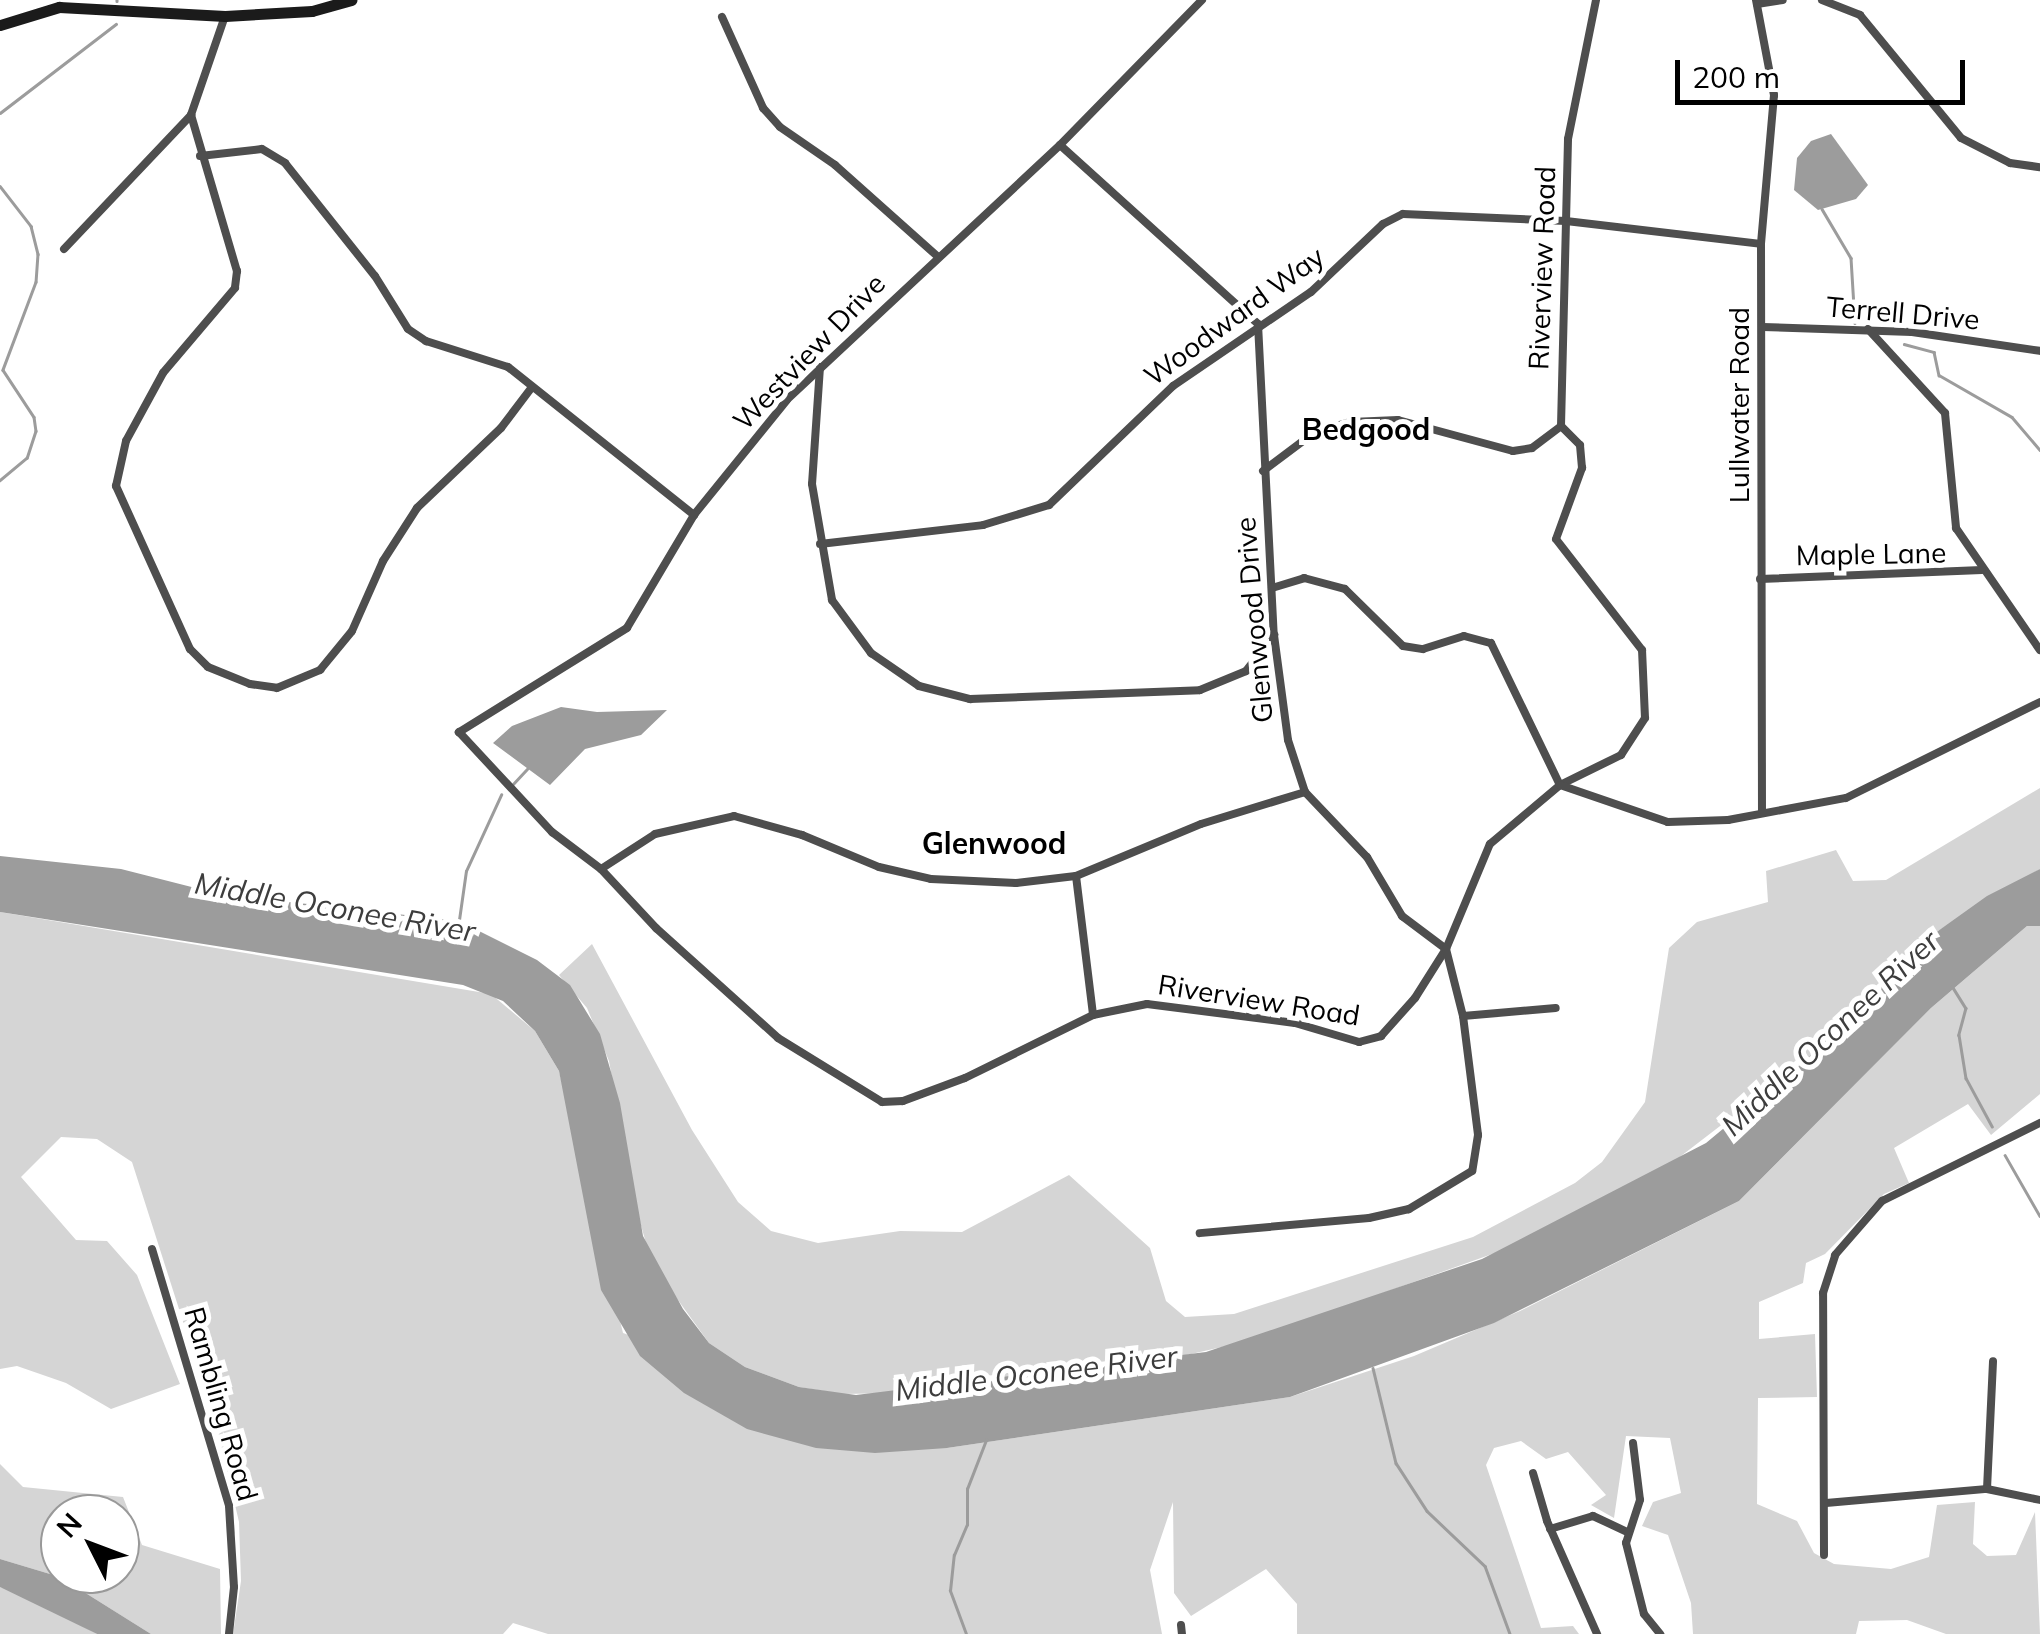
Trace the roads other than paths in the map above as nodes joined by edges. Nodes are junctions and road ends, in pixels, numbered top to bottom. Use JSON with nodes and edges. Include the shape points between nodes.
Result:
{"nodes":[{"id":1,"x":351,"y":0,"type":"edge"},
{"id":2,"x":1202,"y":0,"type":"edge"},
{"id":3,"x":1596,"y":0,"type":"edge"},
{"id":4,"x":1784,"y":0,"type":"edge"},
{"id":5,"x":1822,"y":0,"type":"edge"},
{"id":6,"x":1757,"y":2,"type":"edge"},
{"id":7,"x":61,"y":3,"type":"edge"},
{"id":8,"x":92,"y":4,"type":"edge"},
{"id":9,"x":226,"y":16,"type":"junction"},
{"id":10,"x":722,"y":16,"type":"dead end"},
{"id":11,"x":0,"y":25,"type":"edge"},
{"id":12,"x":191,"y":115,"type":"junction"},
{"id":13,"x":1060,"y":145,"type":"junction"},
{"id":14,"x":200,"y":156,"type":"junction"},
{"id":15,"x":2040,"y":167,"type":"edge"},
{"id":16,"x":1566,"y":221,"type":"junction"},
{"id":17,"x":1761,"y":244,"type":"junction"},
{"id":18,"x":64,"y":249,"type":"dead end"},
{"id":19,"x":937,"y":256,"type":"junction"},
{"id":20,"x":1258,"y":324,"type":"junction"},
{"id":21,"x":1762,"y":327,"type":"junction"},
{"id":22,"x":1868,"y":329,"type":"junction"},
{"id":23,"x":2040,"y":351,"type":"edge"},
{"id":24,"x":820,"y":367,"type":"junction"},
{"id":25,"x":532,"y":386,"type":"junction"},
{"id":26,"x":1560,"y":426,"type":"junction"},
{"id":27,"x":1264,"y":471,"type":"junction"},
{"id":28,"x":694,"y":515,"type":"junction"},
{"id":29,"x":820,"y":544,"type":"junction"},
{"id":30,"x":1982,"y":570,"type":"junction"},
{"id":31,"x":1760,"y":580,"type":"junction"},
{"id":32,"x":1272,"y":588,"type":"junction"},
{"id":33,"x":1274,"y":635,"type":"junction"},
{"id":34,"x":2040,"y":650,"type":"edge"},
{"id":35,"x":2040,"y":702,"type":"edge"},
{"id":36,"x":459,"y":732,"type":"joint"},
{"id":37,"x":1560,"y":785,"type":"junction"},
{"id":38,"x":1305,"y":792,"type":"junction"},
{"id":39,"x":1762,"y":812,"type":"junction"},
{"id":40,"x":601,"y":869,"type":"junction"},
{"id":41,"x":1076,"y":876,"type":"junction"},
{"id":42,"x":1446,"y":949,"type":"junction"},
{"id":43,"x":1556,"y":1008,"type":"dead end"},
{"id":44,"x":1093,"y":1014,"type":"junction"},
{"id":45,"x":1464,"y":1016,"type":"junction"},
{"id":46,"x":2040,"y":1123,"type":"edge"},
{"id":47,"x":1200,"y":1233,"type":"dead end"},
{"id":48,"x":152,"y":1249,"type":"dead end"},
{"id":49,"x":1993,"y":1361,"type":"dead end"},
{"id":50,"x":1633,"y":1443,"type":"dead end"},
{"id":51,"x":1534,"y":1473,"type":"dead end"},
{"id":52,"x":1986,"y":1489,"type":"junction"},
{"id":53,"x":2040,"y":1500,"type":"edge"},
{"id":54,"x":1826,"y":1503,"type":"junction"},
{"id":55,"x":1550,"y":1529,"type":"junction"},
{"id":56,"x":1627,"y":1532,"type":"junction"},
{"id":57,"x":1824,"y":1556,"type":"dead end"},
{"id":58,"x":229,"y":1634,"type":"edge"},
{"id":59,"x":1598,"y":1634,"type":"edge"},
{"id":60,"x":1660,"y":1634,"type":"edge"}],
"edges":[{"from":1,"to":9,"type":"main road","via":[[312,11]]},
{"from":2,"to":13,"type":"street","name":"Westview Drive"},
{"from":3,"to":16,"type":"street","name":"Riverview Road","via":[[1568,139]]},
{"from":4,"to":6,"type":"street"},
{"from":5,"to":15,"type":"street","via":[[1860,15],[1960,138],[2010,163]]},
{"from":6,"to":17,"type":"street","name":"Lullwater Road","via":[[1774,95]]},
{"from":7,"to":8,"type":"main road"},
{"from":7,"to":11,"type":"main road"},
{"from":8,"to":9,"type":"main road"},
{"from":9,"to":12,"type":"street"},
{"from":10,"to":19,"type":"street","via":[[763,108],[780,127],[835,165]]},
{"from":12,"to":14,"type":"street"},
{"from":12,"to":18,"type":"street"},
{"from":13,"to":19,"type":"street","name":"Westview Drive"},
{"from":13,"to":20,"type":"street"},
{"from":14,"to":25,"type":"street","via":[[262,148],[285,163],[376,276],[408,329],[447,349],[486,355]]},
{"from":14,"to":25,"type":"street","via":[[237,271],[235,288],[163,373],[126,440],[116,486],[176,628],[208,667],[230,679],[277,688],[320,670],[352,631],[383,561],[417,508],[501,428]]},
{"from":16,"to":17,"type":"street","name":"Woodward Way"},
{"from":16,"to":20,"type":"street","name":"Woodward Way","via":[[1403,214],[1383,224],[1311,292]]},
{"from":16,"to":26,"type":"street","name":"Riverview Road"},
{"from":17,"to":21,"type":"street","name":"Lullwater Road"},
{"from":19,"to":24,"type":"street","name":"Westview Drive"},
{"from":20,"to":27,"type":"street","name":"Glenwood Drive"},
{"from":20,"to":29,"type":"street","name":"Woodward Way","via":[[1123,427],[1036,512],[902,539]]},
{"from":21,"to":22,"type":"street","name":"Terrell Drive"},
{"from":21,"to":31,"type":"street","name":"Lullwater Road"},
{"from":22,"to":23,"type":"street","name":"Terrell Drive"},
{"from":22,"to":30,"type":"street","via":[[1945,413],[1956,528]]},
{"from":24,"to":28,"type":"street","name":"Westview Drive"},
{"from":24,"to":29,"type":"street","via":[[812,484]]},
{"from":25,"to":28,"type":"street"},
{"from":26,"to":27,"type":"street","via":[[1532,448],[1513,451],[1398,420],[1351,422],[1315,432]]},
{"from":26,"to":37,"type":"street","name":"Riverview Road","via":[[1580,445],[1582,468],[1556,540],[1642,650],[1647,696],[1645,718],[1620,754]]},
{"from":27,"to":32,"type":"street","name":"Glenwood Drive"},
{"from":28,"to":36,"type":"street","name":"Westview Drive","via":[[627,628]]},
{"from":29,"to":33,"type":"street","via":[[832,600],[854,632],[894,670],[936,693],[970,698],[1200,690],[1246,670]]},
{"from":30,"to":31,"type":"street","name":"Maple Lane"},
{"from":30,"to":34,"type":"street"},
{"from":31,"to":39,"type":"street","name":"Lullwater Road"},
{"from":32,"to":33,"type":"street","name":"Glenwood Drive"},
{"from":32,"to":37,"type":"street","via":[[1304,578],[1346,588],[1404,646],[1424,649],[1464,636],[1491,643]]},
{"from":33,"to":38,"type":"street","name":"Glenwood Drive","via":[[1288,740]]},
{"from":35,"to":39,"type":"street","via":[[1846,798]]},
{"from":36,"to":40,"type":"street","name":"Riverview Road","via":[[552,832]]},
{"from":37,"to":39,"type":"street","via":[[1668,822]]},
{"from":37,"to":42,"type":"street","name":"Riverview Road","via":[[1490,844]]},
{"from":38,"to":41,"type":"street","via":[[1201,824]]},
{"from":38,"to":42,"type":"street","via":[[1367,857],[1402,916]]},
{"from":40,"to":41,"type":"street","via":[[656,834],[734,816],[931,879],[1016,884]]},
{"from":40,"to":44,"type":"street","name":"Riverview Road","via":[[778,1038],[882,1102],[904,1101],[964,1078]]},
{"from":41,"to":44,"type":"street"},
{"from":42,"to":44,"type":"street","name":"Riverview Road","via":[[1401,1018],[1360,1042],[1295,1022],[1230,1019],[1175,1005]]},
{"from":42,"to":45,"type":"street"},
{"from":43,"to":45,"type":"street"},
{"from":45,"to":47,"type":"street","via":[[1478,1135],[1472,1171],[1409,1208],[1369,1218]]},
{"from":46,"to":54,"type":"street","via":[[1882,1201],[1835,1254],[1823,1293]]},
{"from":48,"to":58,"type":"street","name":"Rambling Road","via":[[229,1506]]},
{"from":49,"to":52,"type":"street"},
{"from":50,"to":56,"type":"street","via":[[1640,1500]]},
{"from":51,"to":55,"type":"street"},
{"from":52,"to":53,"type":"street"},
{"from":52,"to":54,"type":"street"},
{"from":54,"to":57,"type":"street"},
{"from":55,"to":56,"type":"street","via":[[1594,1516]]},
{"from":55,"to":59,"type":"street"},
{"from":56,"to":60,"type":"street","via":[[1644,1614]]}]}
